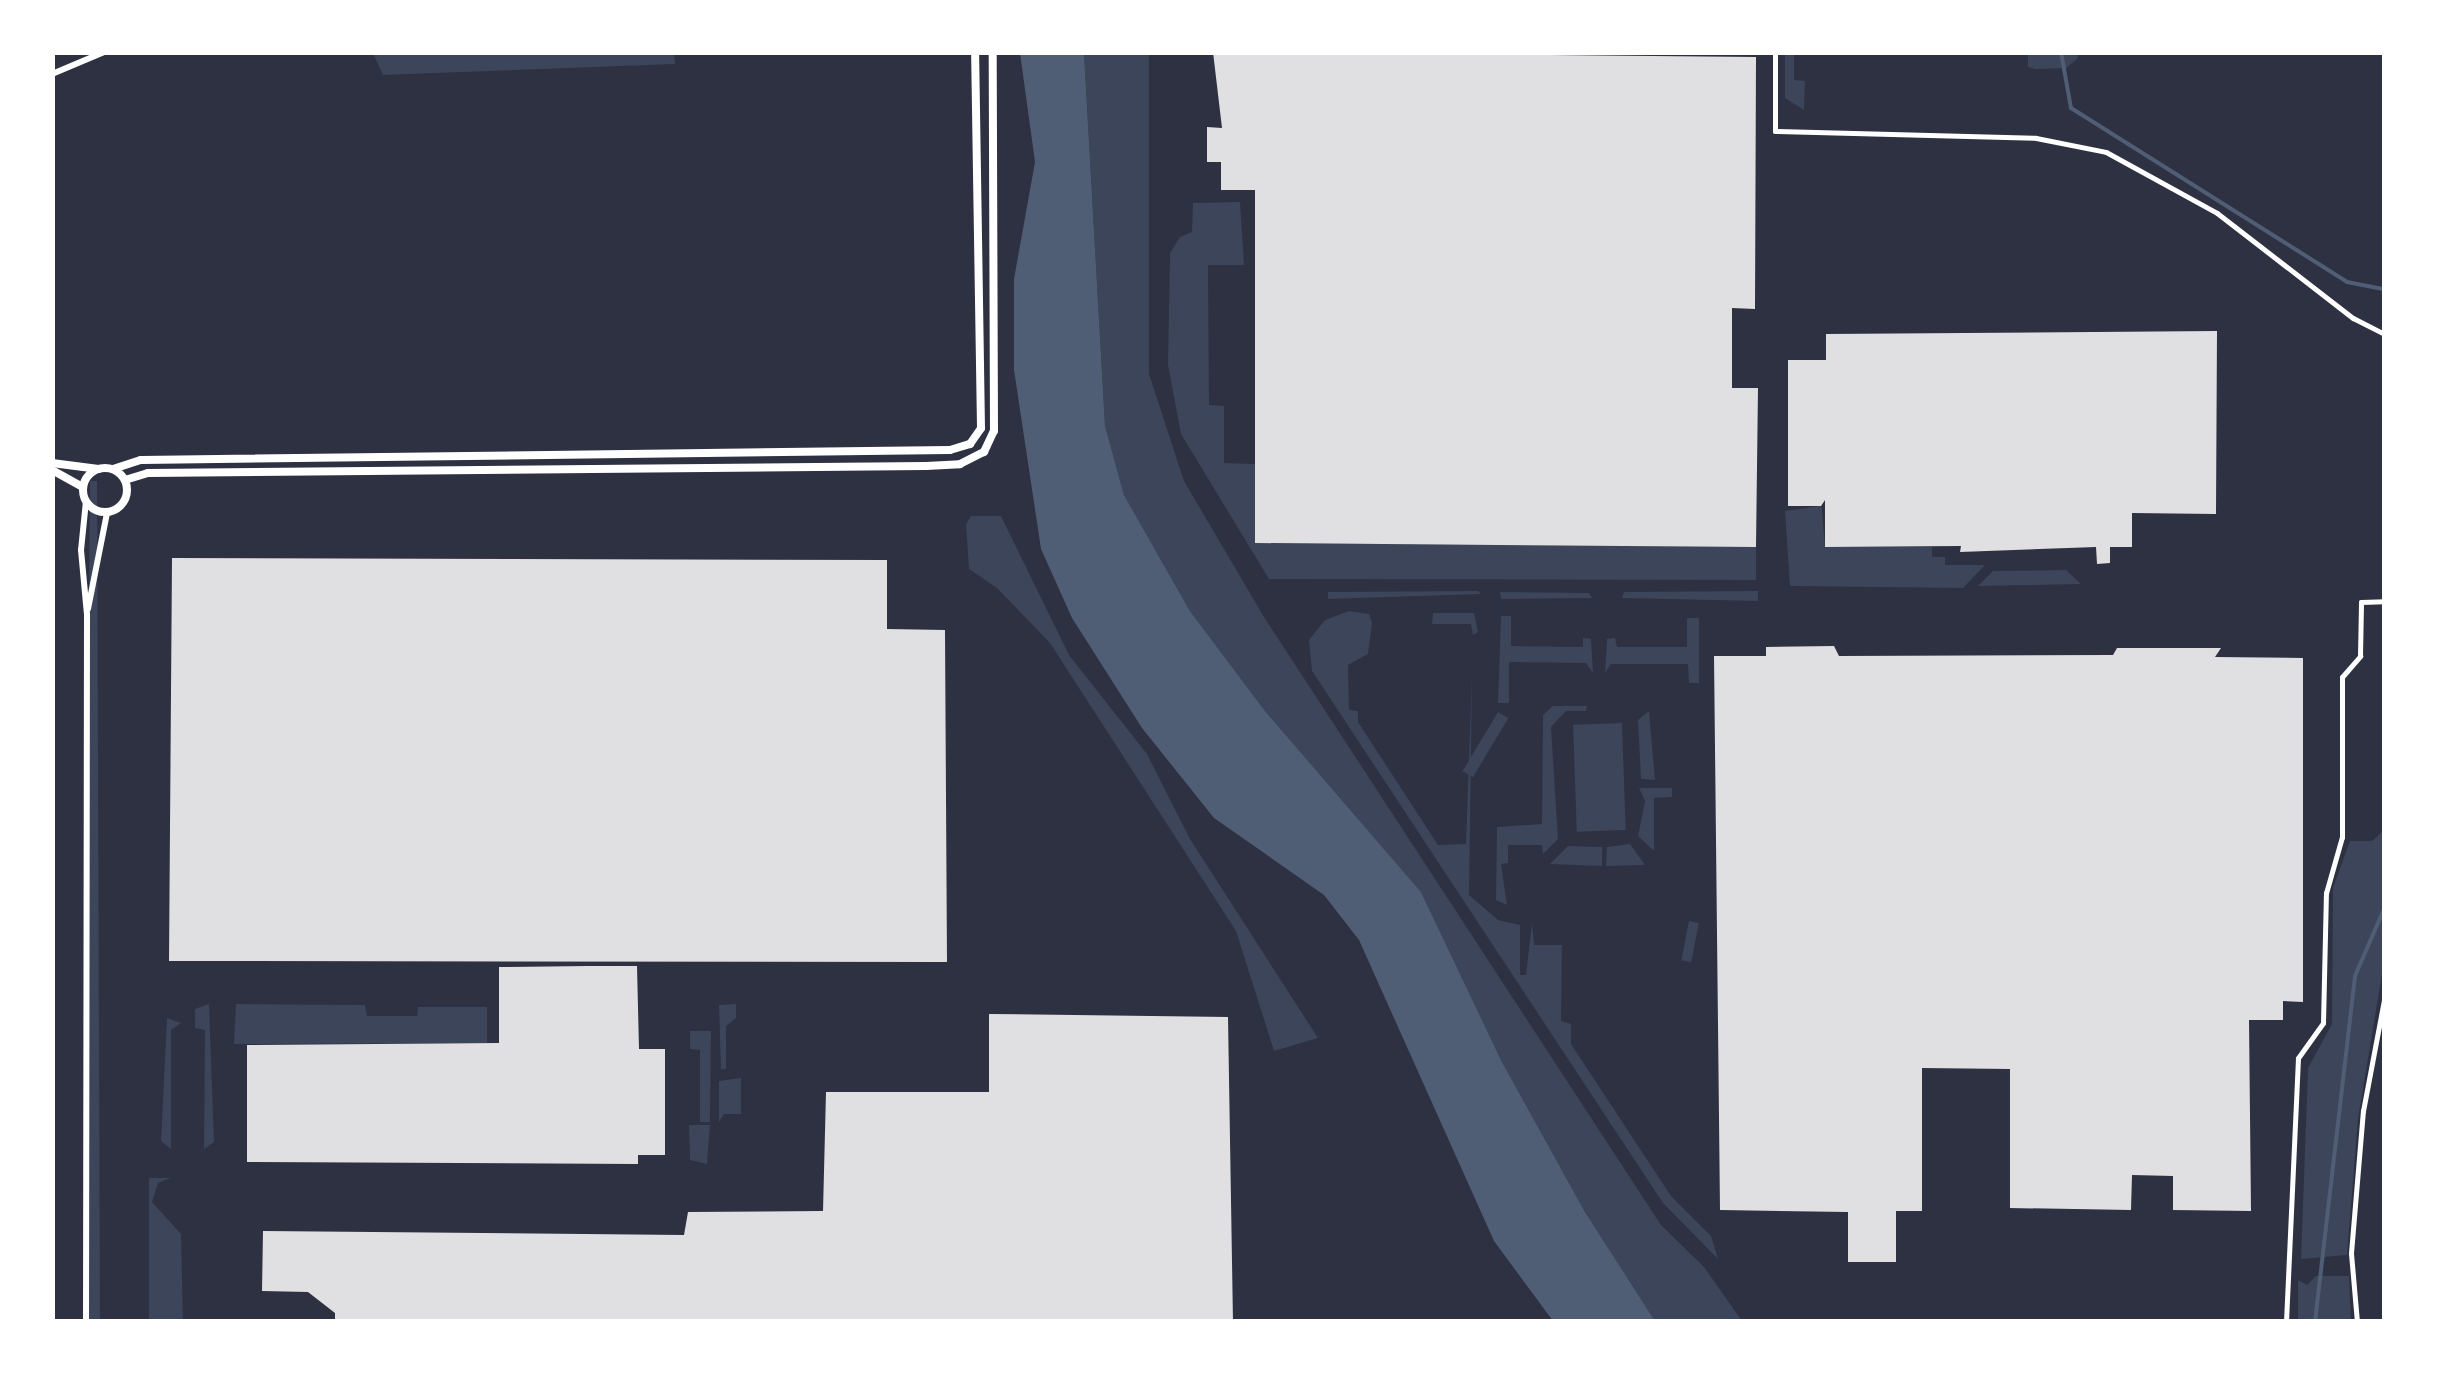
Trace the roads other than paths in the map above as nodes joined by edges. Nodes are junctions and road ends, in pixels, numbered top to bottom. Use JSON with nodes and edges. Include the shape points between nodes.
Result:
{"nodes":[{"id":1,"x":104,"y":52,"type":"edge"},
{"id":2,"x":975,"y":52,"type":"edge"},
{"id":3,"x":992,"y":52,"type":"edge"},
{"id":4,"x":1775,"y":52,"type":"edge"},
{"id":5,"x":52,"y":74,"type":"edge"},
{"id":6,"x":2384,"y":334,"type":"edge"},
{"id":7,"x":52,"y":467,"type":"edge"},
{"id":8,"x":99,"y":469,"type":"junction"},
{"id":9,"x":112,"y":469,"type":"junction"},
{"id":10,"x":125,"y":480,"type":"junction"},
{"id":11,"x":83,"y":487,"type":"junction"},
{"id":12,"x":86,"y":502,"type":"junction"},
{"id":13,"x":107,"y":513,"type":"junction"},
{"id":14,"x":2384,"y":601,"type":"edge"},
{"id":15,"x":87,"y":615,"type":"junction"},
{"id":16,"x":2384,"y":1000,"type":"edge"},
{"id":17,"x":86,"y":1322,"type":"edge"},
{"id":18,"x":2286,"y":1322,"type":"edge"},
{"id":19,"x":2357,"y":1322,"type":"edge"}],
"edges":[{"from":1,"to":5,"type":"street"},
{"from":2,"to":9,"type":"main road","via":[[981,428],[970,444],[950,450],[142,460]]},
{"from":3,"to":10,"type":"main road","via":[[994,431],[984,452],[960,464],[148,473]]},
{"from":4,"to":6,"type":"street","via":[[1775,132],[2036,138],[2106,152],[2217,213],[2353,318]]},
{"from":7,"to":8,"type":"main road"},
{"from":7,"to":11,"type":"main road"},
{"from":8,"to":9,"type":"main road"},
{"from":8,"to":11,"type":"main road"},
{"from":9,"to":10,"type":"main road"},
{"from":10,"to":13,"type":"main road","via":[[124,502]]},
{"from":11,"to":12,"type":"main road"},
{"from":12,"to":13,"type":"main road"},
{"from":12,"to":15,"type":"street","via":[[80,550]]},
{"from":13,"to":15,"type":"street"},
{"from":14,"to":18,"type":"street","via":[[2362,602],[2360,656],[2342,677],[2342,837],[2326,893],[2323,1023],[2298,1058]]},
{"from":15,"to":17,"type":"street"},
{"from":16,"to":19,"type":"street","via":[[2364,1110],[2352,1253]]}]}
